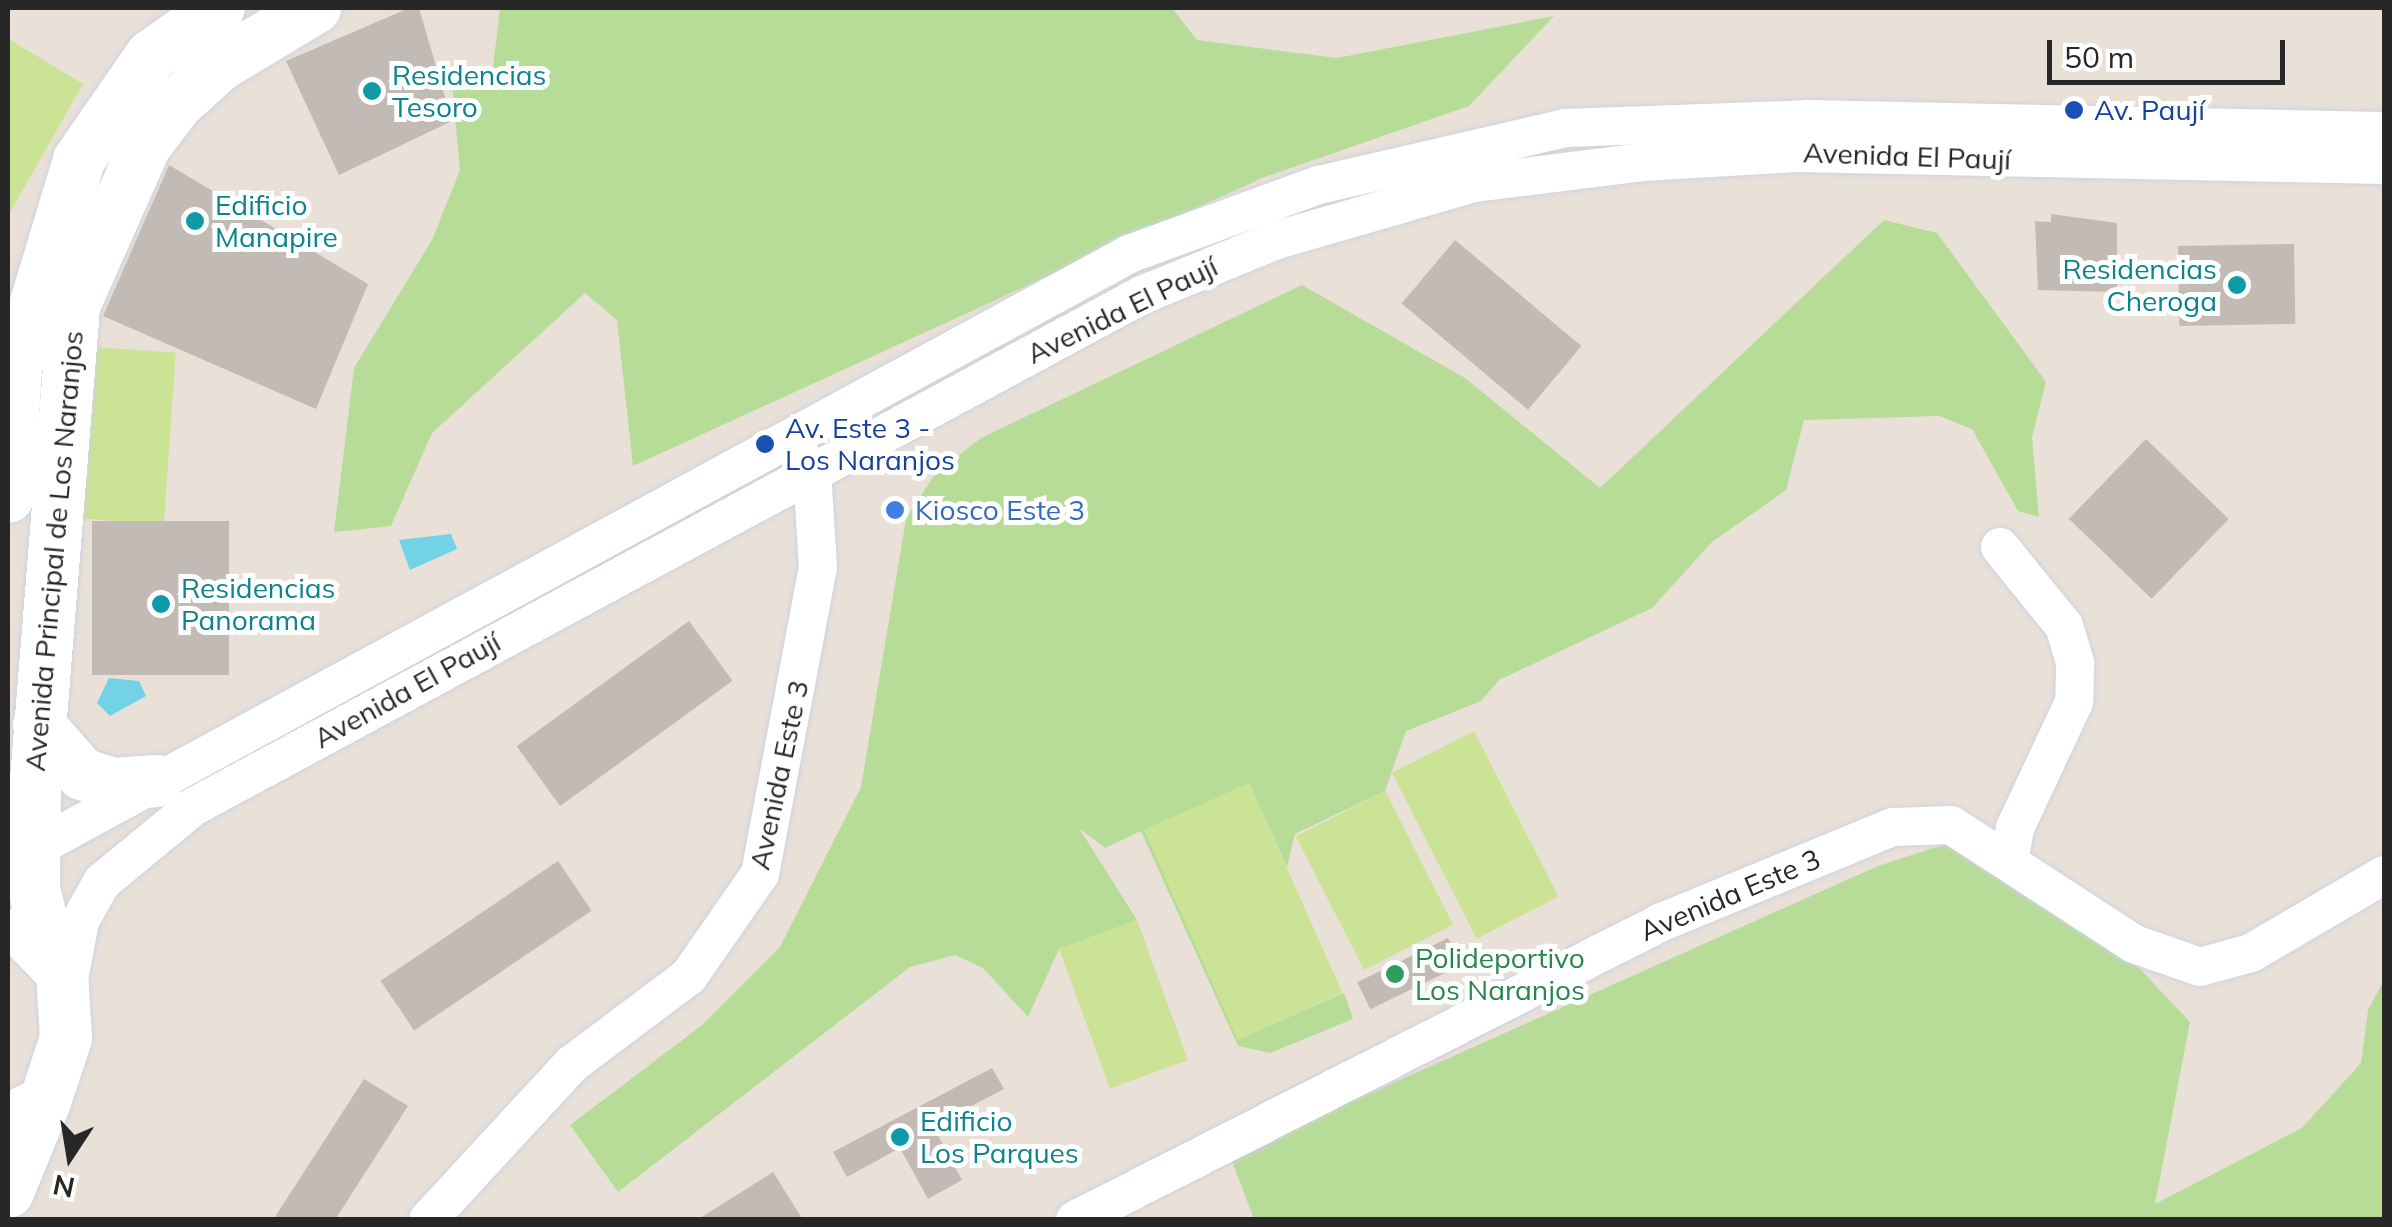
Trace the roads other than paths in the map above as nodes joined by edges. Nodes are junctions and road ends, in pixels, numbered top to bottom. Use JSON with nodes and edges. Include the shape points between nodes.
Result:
{"nodes":[{"id":1,"x":219,"y":8,"type":"edge"},
{"id":2,"x":315,"y":8,"type":"edge"},
{"id":3,"x":2384,"y":131,"type":"edge"},
{"id":4,"x":2384,"y":166,"type":"edge"},
{"id":5,"x":802,"y":456,"type":"junction"},
{"id":6,"x":8,"y":497,"type":"edge"},
{"id":7,"x":2000,"y":547,"type":"dead end"},
{"id":8,"x":38,"y":725,"type":"junction"},
{"id":9,"x":157,"y":781,"type":"junction"},
{"id":10,"x":21,"y":856,"type":"edge"},
{"id":11,"x":2009,"y":861,"type":"junction"},
{"id":12,"x":2384,"y":876,"type":"edge"},
{"id":13,"x":41,"y":956,"type":"edge"},
{"id":14,"x":26,"y":1111,"type":"edge"},
{"id":15,"x":8,"y":1192,"type":"edge"},
{"id":16,"x":428,"y":1220,"type":"edge"},
{"id":17,"x":1074,"y":1220,"type":"edge"}],
"edges":[{"from":1,"to":6,"type":"main road","name":"Avenida Principal de Los Naranjos","via":[[151,56],[79,160],[16,368]]},
{"from":2,"to":8,"type":"main road","name":"Avenida Principal de Los Naranjos","via":[[220,64],[177,104],[145,146],[88,267],[59,413]]},
{"from":3,"to":5,"type":"street","name":"Avenida El Paují","via":[[1807,119],[1502,138],[1318,185],[1129,254]]},
{"from":4,"to":5,"type":"street","name":"Avenida El Paují","via":[[1797,153],[1474,184],[1189,273]]},
{"from":5,"to":9,"type":"street","name":"Avenida El Paují"},
{"from":5,"to":13,"type":"street","name":"Avenida El Paují","via":[[162,827],[119,860]]},
{"from":5,"to":16,"type":"street","name":"Avenida Este 3","via":[[818,567],[760,874],[689,976],[572,1064]]},
{"from":7,"to":11,"type":"street","via":[[2064,626],[2075,663],[2074,702],[2015,828]]},
{"from":8,"to":9,"type":"main road","via":[[82,774],[113,784]]},
{"from":8,"to":10,"type":"main road","name":"Avenida Principal de Los Naranjos"},
{"from":9,"to":10,"type":"street","name":"Avenida El Paují"},
{"from":10,"to":13,"type":"main road","name":"Avenida Principal de Los Naranjos"},
{"from":11,"to":12,"type":"street","name":"Avenida Este 3","via":[[2134,944],[2200,967],[2251,953]]},
{"from":11,"to":17,"type":"street","name":"Avenida Este 3","via":[[1951,825],[1893,827],[1662,922]]},
{"from":13,"to":14,"type":"main road","name":"Avenida Principal de Los Naranjos","via":[[66,1038]]},
{"from":14,"to":15,"type":"main road","name":"Avenida Principal de Los Naranjos"}]}
